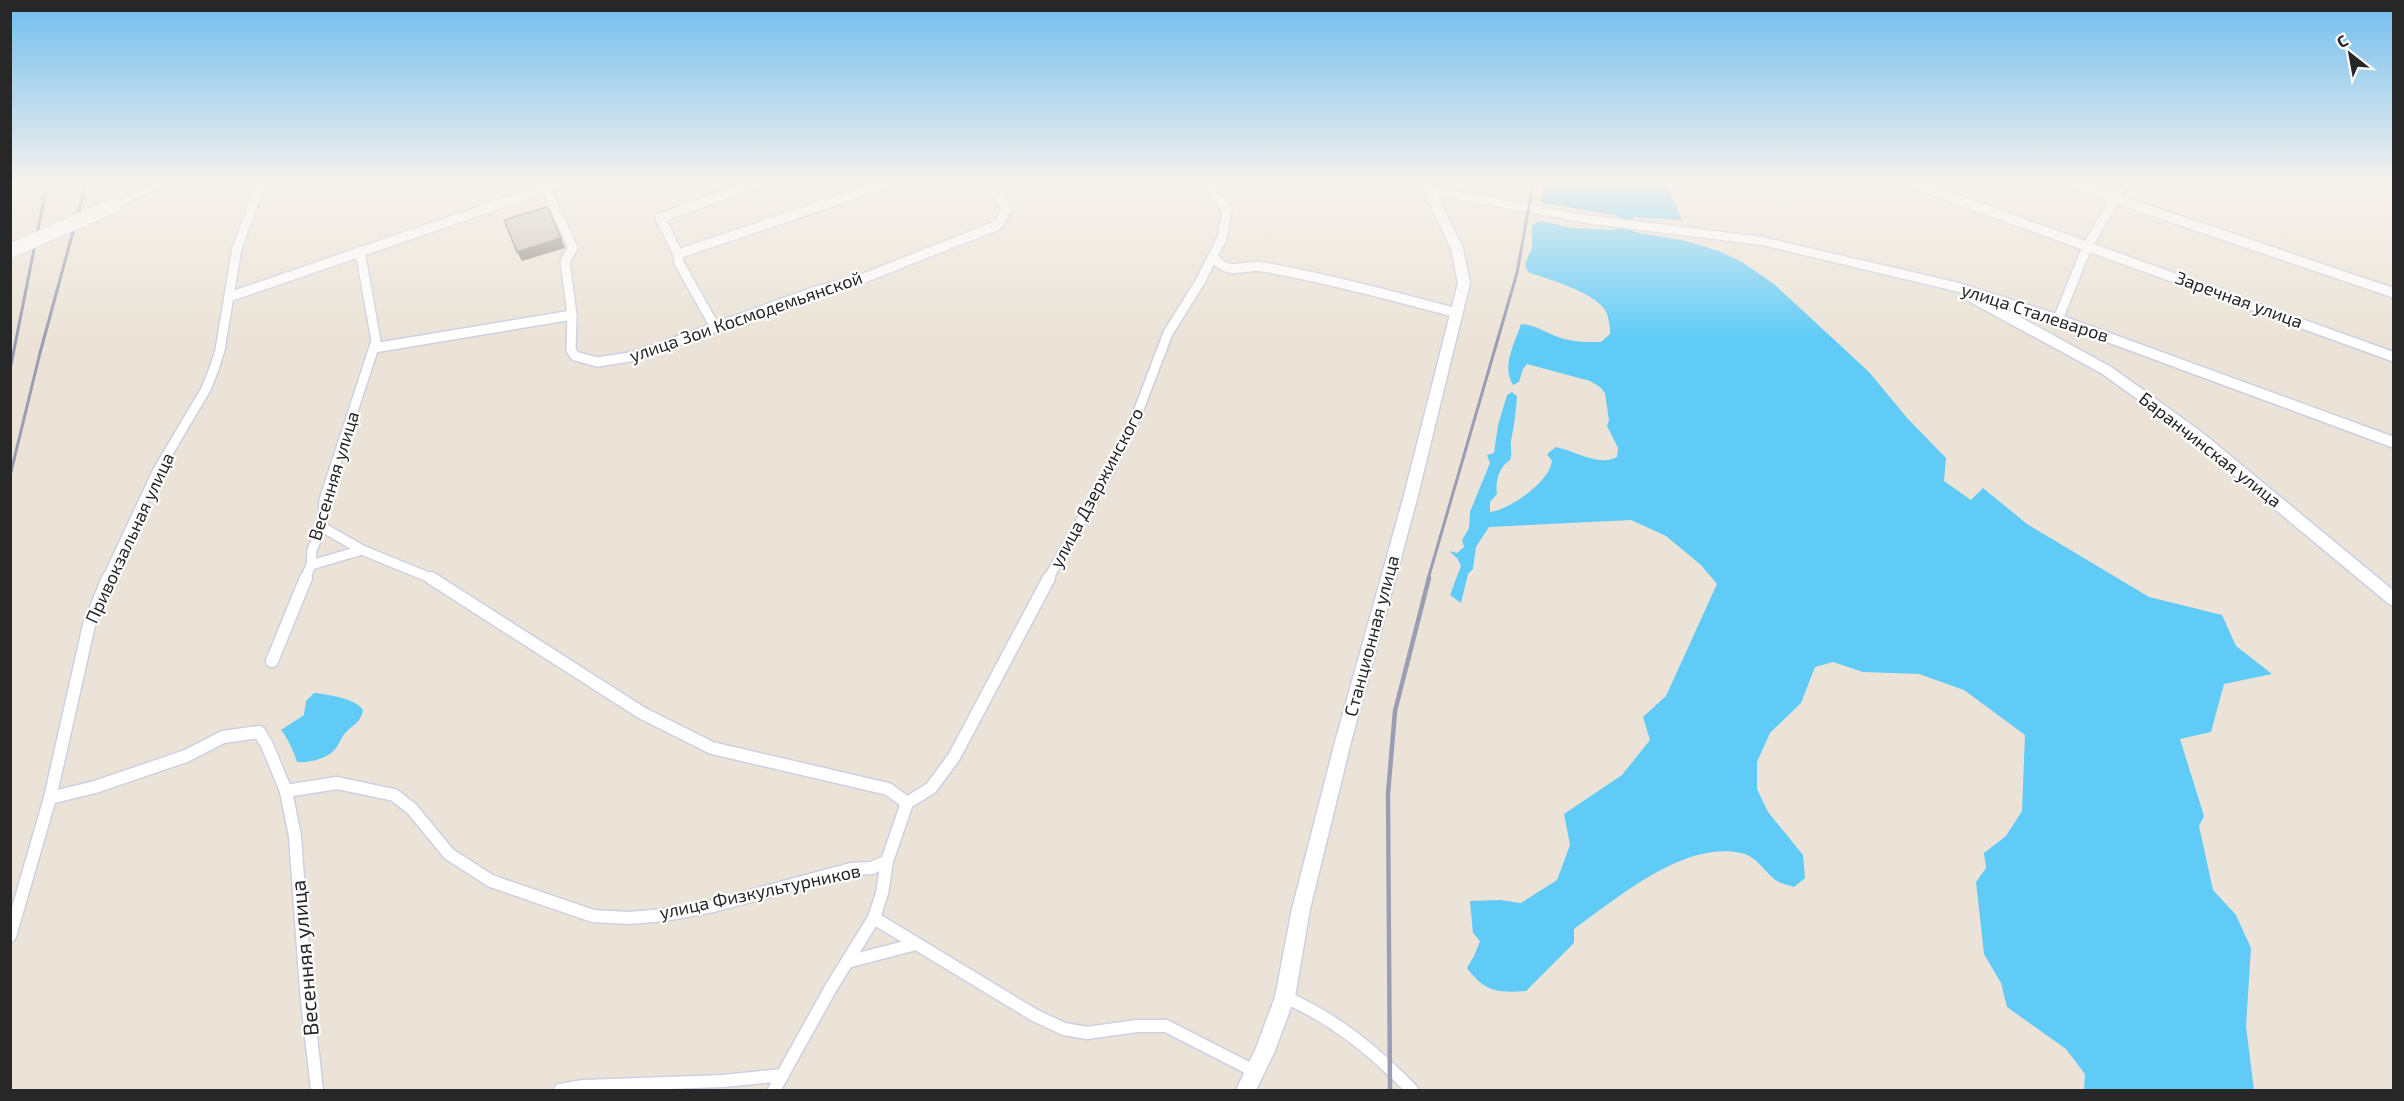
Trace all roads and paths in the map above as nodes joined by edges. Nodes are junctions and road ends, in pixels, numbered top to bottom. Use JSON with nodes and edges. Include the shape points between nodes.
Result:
{"nodes":[{"id":1,"x":45,"y":235,"type":"edge"},
{"id":2,"x":242,"y":235,"type":"edge"},
{"id":3,"x":404,"y":235,"type":"edge"},
{"id":4,"x":567,"y":235,"type":"edge"},
{"id":5,"x":668,"y":235,"type":"edge"},
{"id":6,"x":733,"y":235,"type":"edge"},
{"id":7,"x":972,"y":235,"type":"edge"},
{"id":8,"x":1222,"y":235,"type":"edge"},
{"id":9,"x":1450,"y":235,"type":"edge"},
{"id":10,"x":1717,"y":235,"type":"edge"},
{"id":11,"x":2055,"y":235,"type":"edge"},
{"id":12,"x":2094,"y":235,"type":"edge"},
{"id":13,"x":2222,"y":235,"type":"edge"},
{"id":14,"x":2087,"y":247,"type":"junction"},
{"id":15,"x":10,"y":251,"type":"edge"},
{"id":16,"x":360,"y":251,"type":"junction"},
{"id":17,"x":678,"y":254,"type":"junction"},
{"id":18,"x":1213,"y":257,"type":"junction"},
{"id":19,"x":1231,"y":269,"type":"junction"},
{"id":20,"x":1200,"y":282,"type":"junction"},
{"id":21,"x":1939,"y":282,"type":"joint"},
{"id":22,"x":2394,"y":293,"type":"edge"},
{"id":23,"x":229,"y":297,"type":"junction"},
{"id":24,"x":2016,"y":312,"type":"junction"},
{"id":25,"x":1457,"y":313,"type":"junction"},
{"id":26,"x":572,"y":315,"type":"junction"},
{"id":27,"x":2058,"y":319,"type":"junction"},
{"id":28,"x":715,"y":327,"type":"junction"},
{"id":29,"x":374,"y":348,"type":"junction"},
{"id":30,"x":2394,"y":357,"type":"edge"},
{"id":31,"x":2394,"y":443,"type":"edge"},
{"id":32,"x":322,"y":527,"type":"junction"},
{"id":33,"x":362,"y":550,"type":"junction"},
{"id":34,"x":311,"y":564,"type":"junction"},
{"id":35,"x":2394,"y":600,"type":"edge"},
{"id":36,"x":272,"y":661,"type":"dead end"},
{"id":37,"x":286,"y":791,"type":"junction"},
{"id":38,"x":50,"y":798,"type":"junction"},
{"id":39,"x":907,"y":803,"type":"junction"},
{"id":40,"x":887,"y":861,"type":"junction"},
{"id":41,"x":872,"y":867,"type":"junction"},
{"id":42,"x":884,"y":882,"type":"junction"},
{"id":43,"x":874,"y":918,"type":"junction"},
{"id":44,"x":10,"y":936,"type":"edge"},
{"id":45,"x":916,"y":944,"type":"junction"},
{"id":46,"x":847,"y":962,"type":"junction"},
{"id":47,"x":1285,"y":997,"type":"junction"},
{"id":48,"x":1256,"y":1072,"type":"junction"},
{"id":49,"x":783,"y":1074,"type":"junction"},
{"id":50,"x":317,"y":1090,"type":"edge"},
{"id":51,"x":560,"y":1090,"type":"edge"},
{"id":52,"x":774,"y":1090,"type":"edge"},
{"id":53,"x":1246,"y":1090,"type":"edge"},
{"id":54,"x":1412,"y":1090,"type":"edge"}],
"edges":[{"from":1,"to":15,"type":"street","bridge":true},
{"from":2,"to":23,"type":"street","name":"Привокзальная улица"},
{"from":3,"to":16,"type":"street"},
{"from":4,"to":26,"type":"street","via":[[573,248],[565,261]]},
{"from":5,"to":17,"type":"street"},
{"from":6,"to":17,"type":"street"},
{"from":7,"to":28,"type":"street","name":"улица Зои Космодемьянской","via":[[859,280]]},
{"from":8,"to":18,"type":"street","name":"улица Дзержинского"},
{"from":9,"to":25,"type":"street","name":"Станционная улица","via":[[1461,259],[1464,283]]},
{"from":10,"to":21,"type":"street","name":"улица Сталеваров","via":[[1785,245]]},
{"from":11,"to":14,"type":"street","name":"Заречная улица"},
{"from":12,"to":14,"type":"street"},
{"from":13,"to":22,"type":"street"},
{"from":14,"to":27,"type":"street"},
{"from":14,"to":30,"type":"street","name":"Заречная улица"},
{"from":16,"to":23,"type":"street"},
{"from":16,"to":29,"type":"street","name":"Весенняя улица","via":[[374,325]]},
{"from":17,"to":28,"type":"street","via":[[679,263]]},
{"from":18,"to":19,"type":"street","via":[[1221,266]]},
{"from":18,"to":20,"type":"street","name":"улица Дзержинского"},
{"from":19,"to":20,"type":"street"},
{"from":19,"to":25,"type":"street","via":[[1260,266],[1391,294]]},
{"from":20,"to":39,"type":"street","name":"улица Дзержинского","via":[[1168,333],[1138,412],[1110,470],[954,757],[931,788]]},
{"from":21,"to":24,"type":"street","name":"Баранчинская улица"},
{"from":23,"to":38,"type":"street","name":"Привокзальная улица","via":[[220,350],[206,389],[158,471],[115,559],[89,625]]},
{"from":24,"to":27,"type":"street","name":"улица Сталеваров"},
{"from":24,"to":35,"type":"street","name":"Баранчинская улица","via":[[2106,370],[2199,438]]},
{"from":25,"to":47,"type":"street","name":"Станционная улица","via":[[1301,909]]},
{"from":26,"to":28,"type":"street","name":"улица Зои Космодемьянской","via":[[572,350],[584,360],[614,361],[657,350]]},
{"from":26,"to":29,"type":"street"},
{"from":27,"to":31,"type":"street","name":"улица Сталеваров"},
{"from":29,"to":32,"type":"street","name":"Весенняя улица","via":[[324,500]]},
{"from":32,"to":33,"type":"street"},
{"from":32,"to":34,"type":"street","name":"Весенняя улица","via":[[312,550]]},
{"from":33,"to":34,"type":"street"},
{"from":33,"to":39,"type":"street","via":[[428,576],[673,730],[712,748],[888,789]]},
{"from":34,"to":36,"type":"street","name":"Весенняя улица"},
{"from":37,"to":38,"type":"street","via":[[259,732],[223,736],[186,756]]},
{"from":37,"to":41,"type":"street","name":"улица Физкультурников","via":[[337,783],[394,795],[412,809],[449,854],[491,880],[593,916],[664,915]]},
{"from":37,"to":50,"type":"street","name":"Весенняя улица","via":[[295,836]]},
{"from":38,"to":44,"type":"street","name":"Привокзальная улица"},
{"from":39,"to":40,"type":"street"},
{"from":40,"to":41,"type":"street","name":"улица Физкультурников"},
{"from":40,"to":42,"type":"street"},
{"from":41,"to":42,"type":"street"},
{"from":42,"to":43,"type":"street"},
{"from":43,"to":45,"type":"street"},
{"from":43,"to":46,"type":"street"},
{"from":45,"to":46,"type":"street"},
{"from":45,"to":48,"type":"street","via":[[1064,1029],[1087,1033],[1166,1026]]},
{"from":46,"to":49,"type":"street"},
{"from":47,"to":48,"type":"street","name":"Станционная улица"},
{"from":47,"to":54,"type":"street","via":[[1323,1014],[1356,1037]]},
{"from":48,"to":53,"type":"street","name":"Станционная улица"},
{"from":49,"to":51,"type":"street"},
{"from":49,"to":52,"type":"street"}]}
